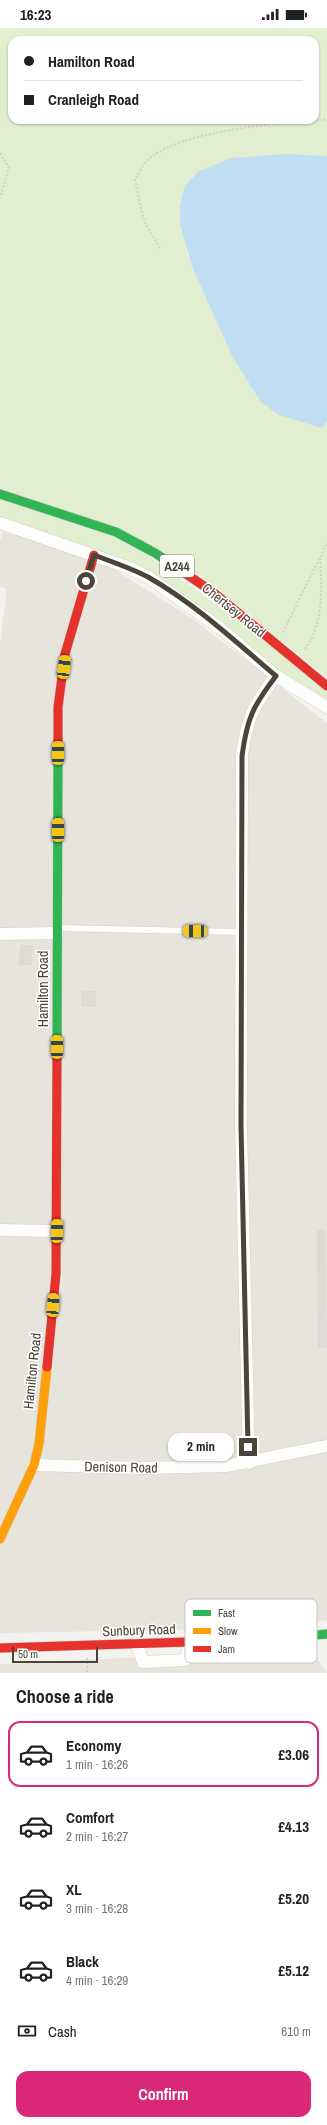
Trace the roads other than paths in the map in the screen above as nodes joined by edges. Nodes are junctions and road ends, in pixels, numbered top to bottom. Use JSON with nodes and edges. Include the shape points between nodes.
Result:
{"nodes":[{"id":1,"x":0,"y":494,"type":"edge"},
{"id":2,"x":0,"y":523,"type":"edge"},
{"id":3,"x":94,"y":555,"type":"junction"},
{"id":4,"x":276,"y":676,"type":"junction"},
{"id":5,"x":327,"y":686,"type":"edge"},
{"id":6,"x":327,"y":706,"type":"edge"},
{"id":7,"x":58,"y":931,"type":"junction"},
{"id":8,"x":241,"y":932,"type":"junction"},
{"id":9,"x":0,"y":934,"type":"edge"},
{"id":10,"x":0,"y":1230,"type":"edge"},
{"id":11,"x":57,"y":1231,"type":"junction"},
{"id":12,"x":327,"y":1446,"type":"edge"},
{"id":13,"x":249,"y":1463,"type":"junction"},
{"id":14,"x":34,"y":1465,"type":"junction"},
{"id":15,"x":0,"y":1539,"type":"edge"},
{"id":16,"x":185,"y":1642,"type":"edge"},
{"id":17,"x":136,"y":1643,"type":"junction"},
{"id":18,"x":0,"y":1648,"type":"edge"},
{"id":19,"x":185,"y":1660,"type":"edge"}],
"edges":[{"from":1,"to":5,"type":"street","name":"Chertsey Road","number":"A244","via":[[116,532],[149,550],[203,584]]},
{"from":2,"to":3,"type":"street","name":"Chertsey Road"},
{"from":3,"to":4,"type":"street","name":"Chertsey Road","via":[[127,567],[166,589],[220,628]]},
{"from":3,"to":7,"type":"street","name":"Hamilton Road","via":[[65,654],[58,707]]},
{"from":4,"to":6,"type":"street","name":"Chertsey Road"},
{"from":4,"to":8,"type":"street","via":[[258,699],[246,726],[242,756]]},
{"from":7,"to":8,"type":"lane"},
{"from":7,"to":9,"type":"street"},
{"from":7,"to":11,"type":"street","name":"Hamilton Road"},
{"from":8,"to":13,"type":"street","via":[[241,1134]]},
{"from":10,"to":11,"type":"street"},
{"from":11,"to":14,"type":"street","name":"Hamilton Road","via":[[52,1320]]},
{"from":12,"to":13,"type":"street","name":"Denison Road"},
{"from":13,"to":14,"type":"street","name":"Denison Road","via":[[142,1468]]},
{"from":14,"to":15,"type":"street","name":"Hamilton Road"},
{"from":16,"to":17,"type":"street","name":"Sunbury Road"},
{"from":17,"to":18,"type":"street","name":"Sunbury Road"},
{"from":17,"to":19,"type":"street","via":[[143,1662]]}]}
